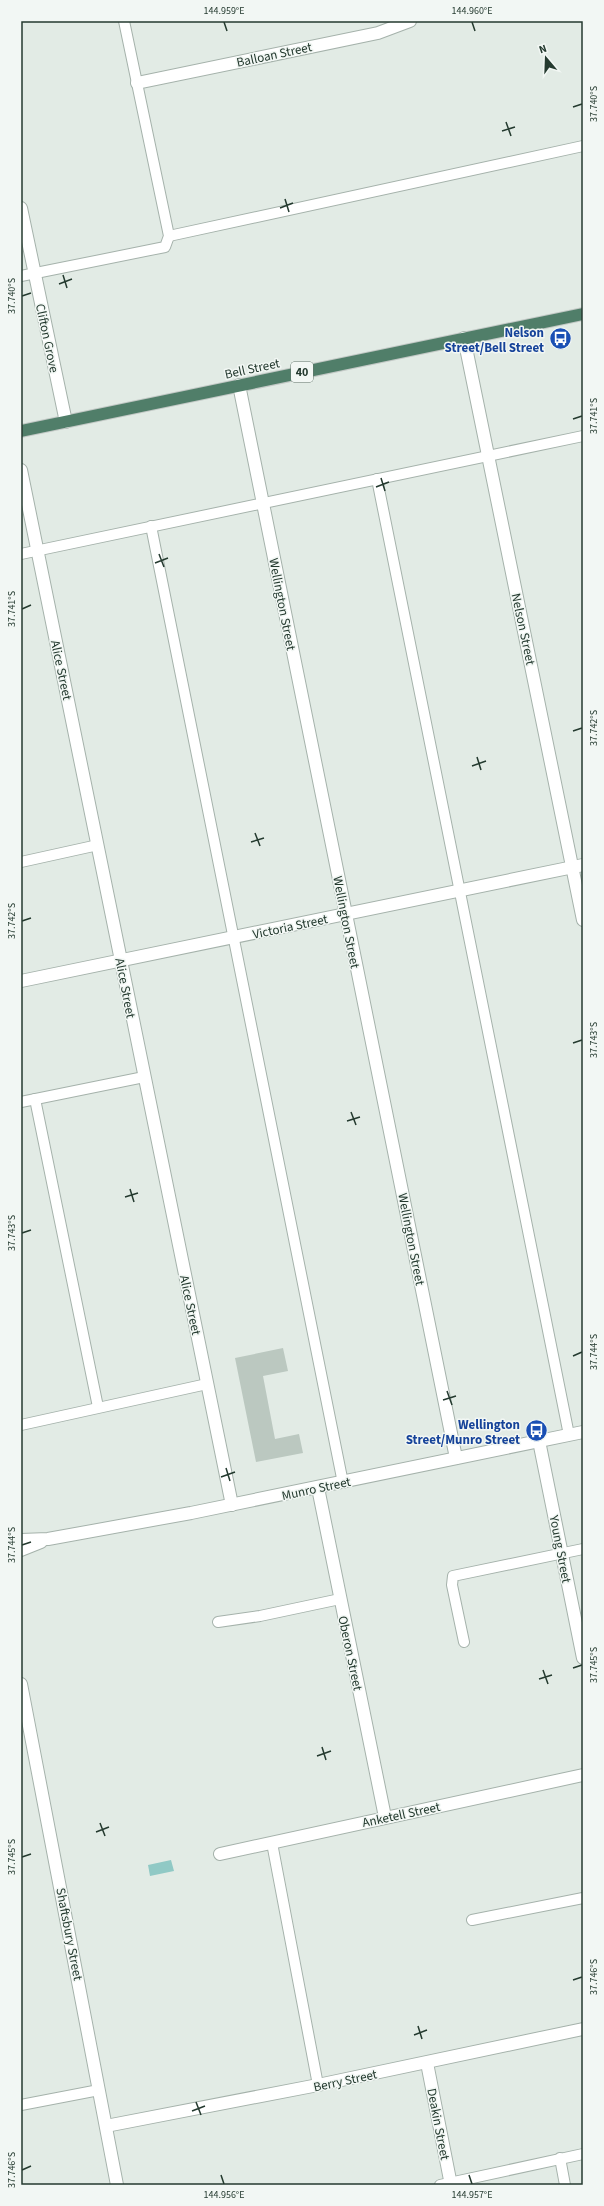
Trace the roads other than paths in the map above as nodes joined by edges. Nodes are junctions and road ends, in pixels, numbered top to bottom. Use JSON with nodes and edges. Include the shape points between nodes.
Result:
{"nodes":[{"id":1,"x":124,"y":21,"type":"edge"},
{"id":2,"x":410,"y":21,"type":"edge"},
{"id":3,"x":137,"y":83,"type":"junction"},
{"id":4,"x":583,"y":146,"type":"edge"},
{"id":5,"x":21,"y":208,"type":"edge"},
{"id":6,"x":169,"y":236,"type":"junction"},
{"id":7,"x":35,"y":273,"type":"junction"},
{"id":8,"x":21,"y":276,"type":"edge"},
{"id":9,"x":583,"y":314,"type":"edge"},
{"id":10,"x":464,"y":338,"type":"junction"},
{"id":11,"x":239,"y":385,"type":"junction"},
{"id":12,"x":66,"y":422,"type":"junction"},
{"id":13,"x":21,"y":431,"type":"edge"},
{"id":14,"x":583,"y":436,"type":"edge"},
{"id":15,"x":488,"y":456,"type":"junction"},
{"id":16,"x":21,"y":470,"type":"edge"},
{"id":17,"x":377,"y":479,"type":"junction"},
{"id":18,"x":263,"y":503,"type":"junction"},
{"id":19,"x":151,"y":526,"type":"junction"},
{"id":20,"x":38,"y":550,"type":"junction"},
{"id":21,"x":21,"y":554,"type":"edge"},
{"id":22,"x":98,"y":845,"type":"junction"},
{"id":23,"x":21,"y":862,"type":"edge"},
{"id":24,"x":578,"y":866,"type":"edge"},
{"id":25,"x":459,"y":891,"type":"junction"},
{"id":26,"x":346,"y":914,"type":"junction"},
{"id":27,"x":583,"y":920,"type":"edge"},
{"id":28,"x":234,"y":938,"type":"junction"},
{"id":29,"x":120,"y":960,"type":"junction"},
{"id":30,"x":21,"y":981,"type":"edge"},
{"id":31,"x":144,"y":1077,"type":"junction"},
{"id":32,"x":35,"y":1099,"type":"junction"},
{"id":33,"x":21,"y":1102,"type":"edge"},
{"id":34,"x":207,"y":1384,"type":"junction"},
{"id":35,"x":98,"y":1407,"type":"junction"},
{"id":36,"x":21,"y":1425,"type":"edge"},
{"id":37,"x":583,"y":1432,"type":"edge"},
{"id":38,"x":569,"y":1435,"type":"junction"},
{"id":39,"x":539,"y":1441,"type":"junction"},
{"id":40,"x":456,"y":1458,"type":"junction"},
{"id":41,"x":343,"y":1483,"type":"junction"},
{"id":42,"x":318,"y":1488,"type":"junction"},
{"id":43,"x":232,"y":1505,"type":"junction"},
{"id":44,"x":21,"y":1540,"type":"edge"},
{"id":45,"x":48,"y":1540,"type":"junction"},
{"id":46,"x":583,"y":1549,"type":"edge"},
{"id":47,"x":21,"y":1550,"type":"edge"},
{"id":48,"x":563,"y":1554,"type":"junction"},
{"id":49,"x":340,"y":1599,"type":"junction"},
{"id":50,"x":218,"y":1622,"type":"dead end"},
{"id":51,"x":464,"y":1642,"type":"dead end"},
{"id":52,"x":583,"y":1656,"type":"edge"},
{"id":53,"x":21,"y":1684,"type":"edge"},
{"id":54,"x":583,"y":1775,"type":"edge"},
{"id":55,"x":385,"y":1817,"type":"junction"},
{"id":56,"x":272,"y":1843,"type":"junction"},
{"id":57,"x":220,"y":1854,"type":"dead end"},
{"id":58,"x":583,"y":1898,"type":"edge"},
{"id":59,"x":472,"y":1920,"type":"dead end"},
{"id":60,"x":583,"y":2029,"type":"edge"},
{"id":61,"x":427,"y":2063,"type":"junction"},
{"id":62,"x":318,"y":2085,"type":"junction"},
{"id":63,"x":99,"y":2090,"type":"junction"},
{"id":64,"x":21,"y":2105,"type":"edge"},
{"id":65,"x":106,"y":2126,"type":"junction"},
{"id":66,"x":583,"y":2154,"type":"edge"},
{"id":67,"x":560,"y":2158,"type":"junction"},
{"id":68,"x":447,"y":2184,"type":"edge"},
{"id":69,"x":117,"y":2185,"type":"edge"},
{"id":70,"x":566,"y":2185,"type":"edge"}],
"edges":[{"from":1,"to":3,"type":"lane"},
{"from":2,"to":3,"type":"street","name":"Balloan Street","via":[[378,33]]},
{"from":3,"to":6,"type":"lane"},
{"from":4,"to":6,"type":"lane"},
{"from":5,"to":7,"type":"street","name":"Clifton Grove"},
{"from":6,"to":7,"type":"lane","via":[[165,247]]},
{"from":7,"to":8,"type":"lane"},
{"from":7,"to":12,"type":"street","name":"Clifton Grove"},
{"from":9,"to":10,"type":"highway","name":"Bell Street","number":"40"},
{"from":10,"to":11,"type":"highway","name":"Bell Street","number":"40"},
{"from":10,"to":15,"type":"street","name":"Nelson Street"},
{"from":11,"to":12,"type":"highway","name":"Bell Street","number":"40"},
{"from":11,"to":18,"type":"street","name":"Wellington Street"},
{"from":12,"to":13,"type":"highway","name":"Bell Street","number":"40"},
{"from":14,"to":15,"type":"lane"},
{"from":15,"to":17,"type":"lane"},
{"from":15,"to":24,"type":"street","name":"Nelson Street"},
{"from":16,"to":20,"type":"street","name":"Alice Street"},
{"from":17,"to":18,"type":"lane"},
{"from":17,"to":25,"type":"lane"},
{"from":18,"to":19,"type":"lane"},
{"from":18,"to":26,"type":"street","name":"Wellington Street"},
{"from":19,"to":20,"type":"lane"},
{"from":19,"to":28,"type":"lane"},
{"from":20,"to":21,"type":"lane"},
{"from":20,"to":22,"type":"street","name":"Alice Street"},
{"from":22,"to":23,"type":"lane"},
{"from":22,"to":29,"type":"street","name":"Alice Street"},
{"from":24,"to":25,"type":"street","name":"Victoria Street"},
{"from":24,"to":27,"type":"street","name":"Nelson Street"},
{"from":25,"to":26,"type":"street","name":"Victoria Street"},
{"from":25,"to":38,"type":"lane"},
{"from":26,"to":28,"type":"street","name":"Victoria Street"},
{"from":26,"to":40,"type":"street","name":"Wellington Street"},
{"from":28,"to":29,"type":"street","name":"Victoria Street"},
{"from":28,"to":41,"type":"lane"},
{"from":29,"to":30,"type":"street","name":"Victoria Street"},
{"from":29,"to":31,"type":"street","name":"Alice Street"},
{"from":31,"to":32,"type":"lane"},
{"from":31,"to":34,"type":"street","name":"Alice Street"},
{"from":32,"to":33,"type":"lane"},
{"from":32,"to":35,"type":"lane"},
{"from":34,"to":35,"type":"lane"},
{"from":34,"to":43,"type":"street","name":"Alice Street"},
{"from":35,"to":36,"type":"lane"},
{"from":37,"to":38,"type":"street","name":"Munro Street"},
{"from":38,"to":39,"type":"street","name":"Munro Street"},
{"from":39,"to":40,"type":"street","name":"Munro Street"},
{"from":39,"to":48,"type":"street","name":"Young Street"},
{"from":40,"to":41,"type":"street","name":"Munro Street"},
{"from":41,"to":42,"type":"street","name":"Munro Street"},
{"from":42,"to":43,"type":"street","name":"Munro Street"},
{"from":42,"to":49,"type":"street","name":"Oberon Street"},
{"from":43,"to":45,"type":"street","name":"Munro Street"},
{"from":44,"to":45,"type":"street","name":"Munro Street"},
{"from":45,"to":47,"type":"street","name":"Munro Street"},
{"from":46,"to":48,"type":"lane"},
{"from":48,"to":51,"type":"lane","via":[[453,1576],[452,1584]]},
{"from":48,"to":52,"type":"street","name":"Young Street"},
{"from":49,"to":50,"type":"lane"},
{"from":49,"to":55,"type":"street","name":"Oberon Street"},
{"from":53,"to":63,"type":"street","name":"Shaftsbury Street"},
{"from":54,"to":55,"type":"street","name":"Anketell Street"},
{"from":55,"to":56,"type":"street","name":"Anketell Street"},
{"from":56,"to":57,"type":"street","name":"Anketell Street"},
{"from":56,"to":62,"type":"lane"},
{"from":58,"to":59,"type":"lane"},
{"from":60,"to":61,"type":"street","name":"Berry Street"},
{"from":61,"to":62,"type":"street","name":"Berry Street"},
{"from":61,"to":68,"type":"street","name":"Deakin Street"},
{"from":62,"to":65,"type":"street","name":"Berry Street"},
{"from":63,"to":64,"type":"lane"},
{"from":63,"to":65,"type":"street","name":"Shaftsbury Street"},
{"from":65,"to":69,"type":"street","name":"Shaftsbury Street"},
{"from":66,"to":67,"type":"lane"},
{"from":67,"to":68,"type":"lane"},
{"from":67,"to":70,"type":"lane"}]}
